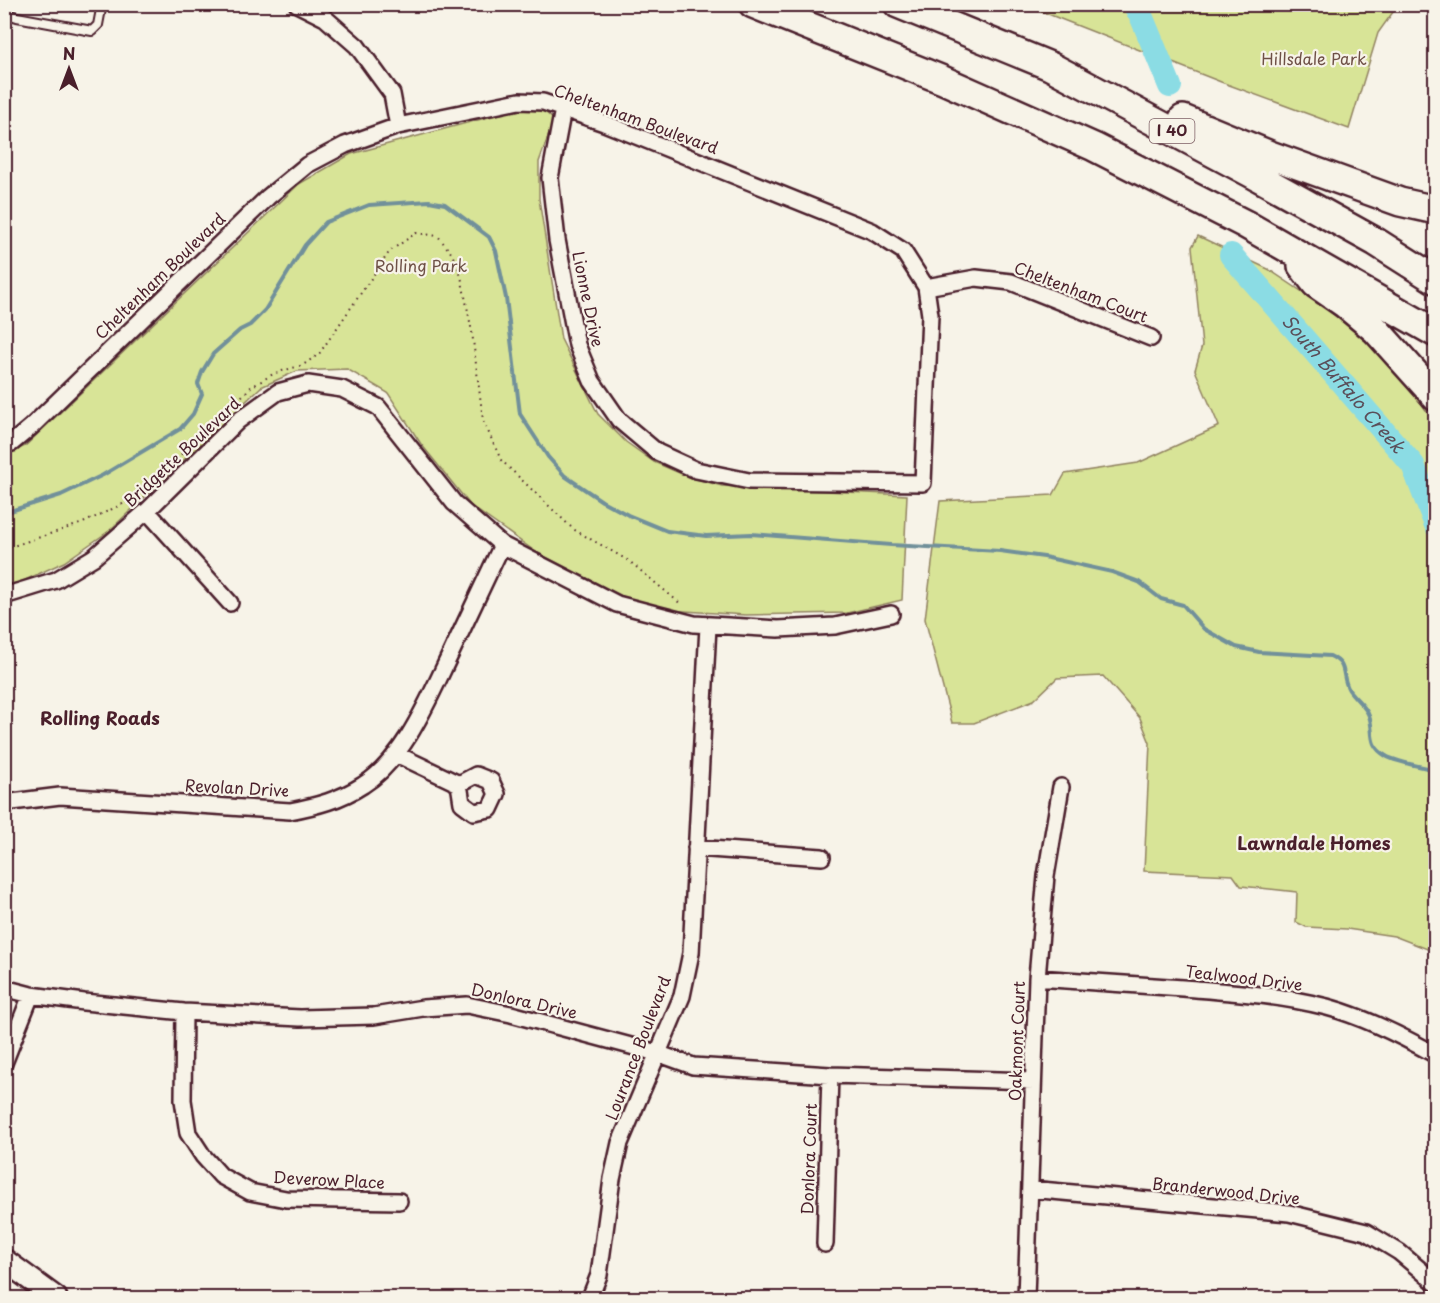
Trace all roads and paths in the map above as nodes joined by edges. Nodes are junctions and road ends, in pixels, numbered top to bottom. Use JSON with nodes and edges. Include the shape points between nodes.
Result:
{"nodes":[{"id":1,"x":102,"y":4,"type":"edge"},
{"id":2,"x":297,"y":4,"type":"edge"},
{"id":3,"x":753,"y":4,"type":"edge"},
{"id":4,"x":898,"y":4,"type":"edge"},
{"id":5,"x":4,"y":13,"type":"edge"},
{"id":6,"x":1050,"y":66,"type":"junction"},
{"id":7,"x":563,"y":109,"type":"junction"},
{"id":8,"x":398,"y":126,"type":"junction"},
{"id":9,"x":1436,"y":210,"type":"edge"},
{"id":10,"x":1289,"y":248,"type":"junction"},
{"id":11,"x":1436,"y":280,"type":"edge"},
{"id":12,"x":927,"y":287,"type":"junction"},
{"id":13,"x":1436,"y":333,"type":"edge"},
{"id":14,"x":1151,"y":338,"type":"dead end"},
{"id":15,"x":1436,"y":397,"type":"edge"},
{"id":16,"x":4,"y":445,"type":"edge"},
{"id":17,"x":923,"y":483,"type":"joint"},
{"id":18,"x":147,"y":511,"type":"junction"},
{"id":19,"x":502,"y":545,"type":"junction"},
{"id":20,"x":4,"y":596,"type":"edge"},
{"id":21,"x":230,"y":603,"type":"dead end"},
{"id":22,"x":891,"y":614,"type":"dead end"},
{"id":23,"x":708,"y":626,"type":"junction"},
{"id":24,"x":396,"y":754,"type":"junction"},
{"id":25,"x":459,"y":784,"type":"dead end"},
{"id":26,"x":1061,"y":787,"type":"dead end"},
{"id":27,"x":4,"y":803,"type":"edge"},
{"id":28,"x":696,"y":848,"type":"junction"},
{"id":29,"x":822,"y":857,"type":"dead end"},
{"id":30,"x":1037,"y":978,"type":"junction"},
{"id":31,"x":4,"y":988,"type":"edge"},
{"id":32,"x":31,"y":995,"type":"junction"},
{"id":33,"x":184,"y":1012,"type":"junction"},
{"id":34,"x":657,"y":1053,"type":"junction"},
{"id":35,"x":1436,"y":1055,"type":"edge"},
{"id":36,"x":4,"y":1064,"type":"edge"},
{"id":37,"x":830,"y":1075,"type":"junction"},
{"id":38,"x":1033,"y":1081,"type":"junction"},
{"id":39,"x":1030,"y":1190,"type":"junction"},
{"id":40,"x":399,"y":1201,"type":"dead end"},
{"id":41,"x":825,"y":1244,"type":"dead end"},
{"id":42,"x":4,"y":1260,"type":"edge"},
{"id":43,"x":1436,"y":1283,"type":"edge"},
{"id":44,"x":56,"y":1299,"type":"edge"},
{"id":45,"x":590,"y":1299,"type":"edge"},
{"id":46,"x":1026,"y":1299,"type":"edge"}],
"edges":[{"from":1,"to":5,"type":"lane","via":[[98,25],[92,31]]},
{"from":2,"to":8,"type":"street","via":[[326,18],[357,46],[392,94]]},
{"from":3,"to":10,"type":"highway","via":[[943,80],[1094,147]]},
{"from":4,"to":6,"type":"highway","number":"I 40"},
{"from":6,"to":9,"type":"highway","via":[[1281,159],[1400,202]]},
{"from":6,"to":11,"type":"highway","number":"I 40","via":[[1303,201]]},
{"from":7,"to":8,"type":"street","name":"Cheltenham Boulevard","via":[[543,102],[519,101]]},
{"from":7,"to":12,"type":"street","name":"Cheltenham Boulevard","via":[[872,231],[903,251]]},
{"from":7,"to":17,"type":"street","name":"Lionne Drive","via":[[550,178],[556,240],[577,345],[592,381],[619,420],[657,452],[696,470],[748,481]]},
{"from":8,"to":16,"type":"street","name":"Cheltenham Boulevard","via":[[345,145],[308,165],[204,258],[31,427]]},
{"from":10,"to":13,"type":"highway"},
{"from":10,"to":15,"type":"highway","via":[[1316,284],[1376,330]]},
{"from":12,"to":14,"type":"street","name":"Cheltenham Court","via":[[976,278],[1011,282]]},
{"from":12,"to":17,"type":"street","name":"Cheltenham Boulevard","via":[[930,315]]},
{"from":18,"to":19,"type":"street","name":"Bridgette Boulevard","via":[[238,421],[278,392],[308,384],[342,389],[378,407],[454,503]]},
{"from":18,"to":20,"type":"street","name":"Bridgette Boulevard","via":[[94,557],[56,580]]},
{"from":18,"to":21,"type":"street"},
{"from":19,"to":23,"type":"street","name":"Bridgette Boulevard","via":[[617,604]]},
{"from":19,"to":24,"type":"street","name":"Revolan Drive","via":[[421,714]]},
{"from":22,"to":23,"type":"street","name":"Bridgette Boulevard","via":[[835,626]]},
{"from":23,"to":28,"type":"street","name":"Lourance Boulevard"},
{"from":24,"to":25,"type":"street"},
{"from":24,"to":27,"type":"street","name":"Revolan Drive","via":[[365,784],[322,804],[290,811],[60,796]]},
{"from":26,"to":30,"type":"street","name":"Oakmont Court","via":[[1046,876]]},
{"from":28,"to":29,"type":"street"},
{"from":28,"to":34,"type":"street","name":"Lourance Boulevard","via":[[691,953],[682,996]]},
{"from":30,"to":35,"type":"street","name":"Tealwood Drive","via":[[1287,999],[1368,1022]]},
{"from":30,"to":38,"type":"street","name":"Oakmont Court"},
{"from":31,"to":32,"type":"street","name":"Donlora Drive"},
{"from":32,"to":33,"type":"street","name":"Donlora Drive"},
{"from":32,"to":36,"type":"street"},
{"from":33,"to":34,"type":"street","name":"Donlora Drive","via":[[374,1017],[467,1005]]},
{"from":33,"to":40,"type":"street","name":"Deverow Place","via":[[183,1100],[188,1132],[221,1176],[250,1192],[286,1199]]},
{"from":34,"to":37,"type":"street","name":"Donlora Drive","via":[[693,1066]]},
{"from":34,"to":45,"type":"street","name":"Lourance Boulevard","via":[[620,1143],[599,1275]]},
{"from":37,"to":38,"type":"street","name":"Donlora Drive"},
{"from":37,"to":41,"type":"street","name":"Donlora Court"},
{"from":38,"to":39,"type":"street","name":"Oakmont Court"},
{"from":39,"to":43,"type":"street","name":"Branderwood Drive","via":[[1289,1213],[1366,1232],[1399,1252]]},
{"from":39,"to":46,"type":"street","name":"Oakmont Court"},
{"from":42,"to":44,"type":"street"}]}
